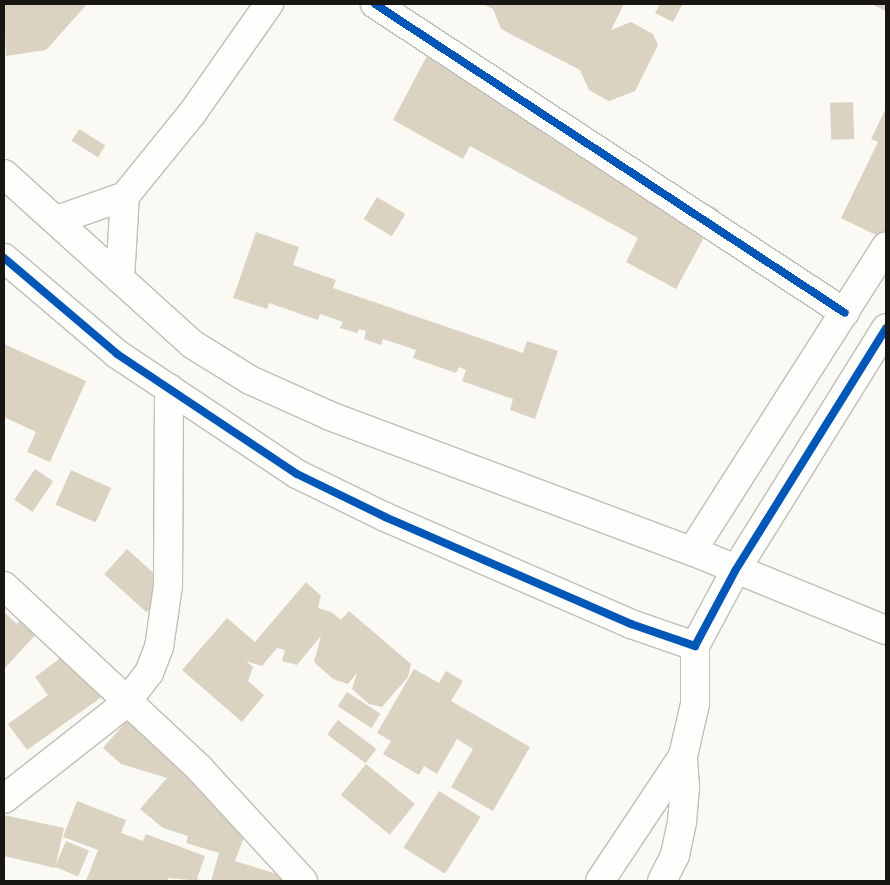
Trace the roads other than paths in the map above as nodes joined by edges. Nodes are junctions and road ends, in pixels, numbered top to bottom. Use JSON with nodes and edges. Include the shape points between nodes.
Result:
{"nodes":[{"id":1,"x":270,"y":4,"type":"edge"},
{"id":2,"x":375,"y":4,"type":"edge"},
{"id":3,"x":4,"y":174,"type":"edge"},
{"id":4,"x":125,"y":196,"type":"junction"},
{"id":5,"x":57,"y":220,"type":"junction"},
{"id":6,"x":886,"y":246,"type":"edge"},
{"id":7,"x":4,"y":258,"type":"edge"},
{"id":8,"x":120,"y":280,"type":"junction"},
{"id":9,"x":845,"y":313,"type":"junction"},
{"id":10,"x":886,"y":328,"type":"edge"},
{"id":11,"x":170,"y":388,"type":"junction"},
{"id":12,"x":692,"y":551,"type":"junction"},
{"id":13,"x":735,"y":570,"type":"junction"},
{"id":14,"x":4,"y":586,"type":"edge"},
{"id":15,"x":886,"y":630,"type":"edge"},
{"id":16,"x":695,"y":646,"type":"junction"},
{"id":17,"x":126,"y":703,"type":"junction"},
{"id":18,"x":683,"y":756,"type":"junction"},
{"id":19,"x":4,"y":799,"type":"edge"},
{"id":20,"x":303,"y":881,"type":"edge"},
{"id":21,"x":600,"y":881,"type":"edge"},
{"id":22,"x":662,"y":881,"type":"edge"}],
"edges":[{"from":1,"to":4,"type":"street","via":[[193,112]]},
{"from":2,"to":9,"type":"street"},
{"from":3,"to":5,"type":"street"},
{"from":4,"to":5,"type":"street"},
{"from":4,"to":8,"type":"street"},
{"from":5,"to":8,"type":"street"},
{"from":6,"to":9,"type":"street"},
{"from":7,"to":11,"type":"street","via":[[117,354]]},
{"from":8,"to":12,"type":"street","via":[[192,344],[250,380],[330,416]]},
{"from":9,"to":12,"type":"street"},
{"from":10,"to":13,"type":"street"},
{"from":11,"to":16,"type":"street","via":[[297,474],[376,513],[631,624]]},
{"from":11,"to":17,"type":"street","via":[[168,586],[159,646],[149,673]]},
{"from":12,"to":13,"type":"street"},
{"from":13,"to":15,"type":"street"},
{"from":13,"to":16,"type":"street"},
{"from":14,"to":17,"type":"street"},
{"from":16,"to":18,"type":"street","via":[[695,704]]},
{"from":17,"to":19,"type":"street"},
{"from":17,"to":20,"type":"street","via":[[200,769]]},
{"from":18,"to":21,"type":"street"},
{"from":18,"to":22,"type":"street","via":[[682,822],[675,855]]}]}
